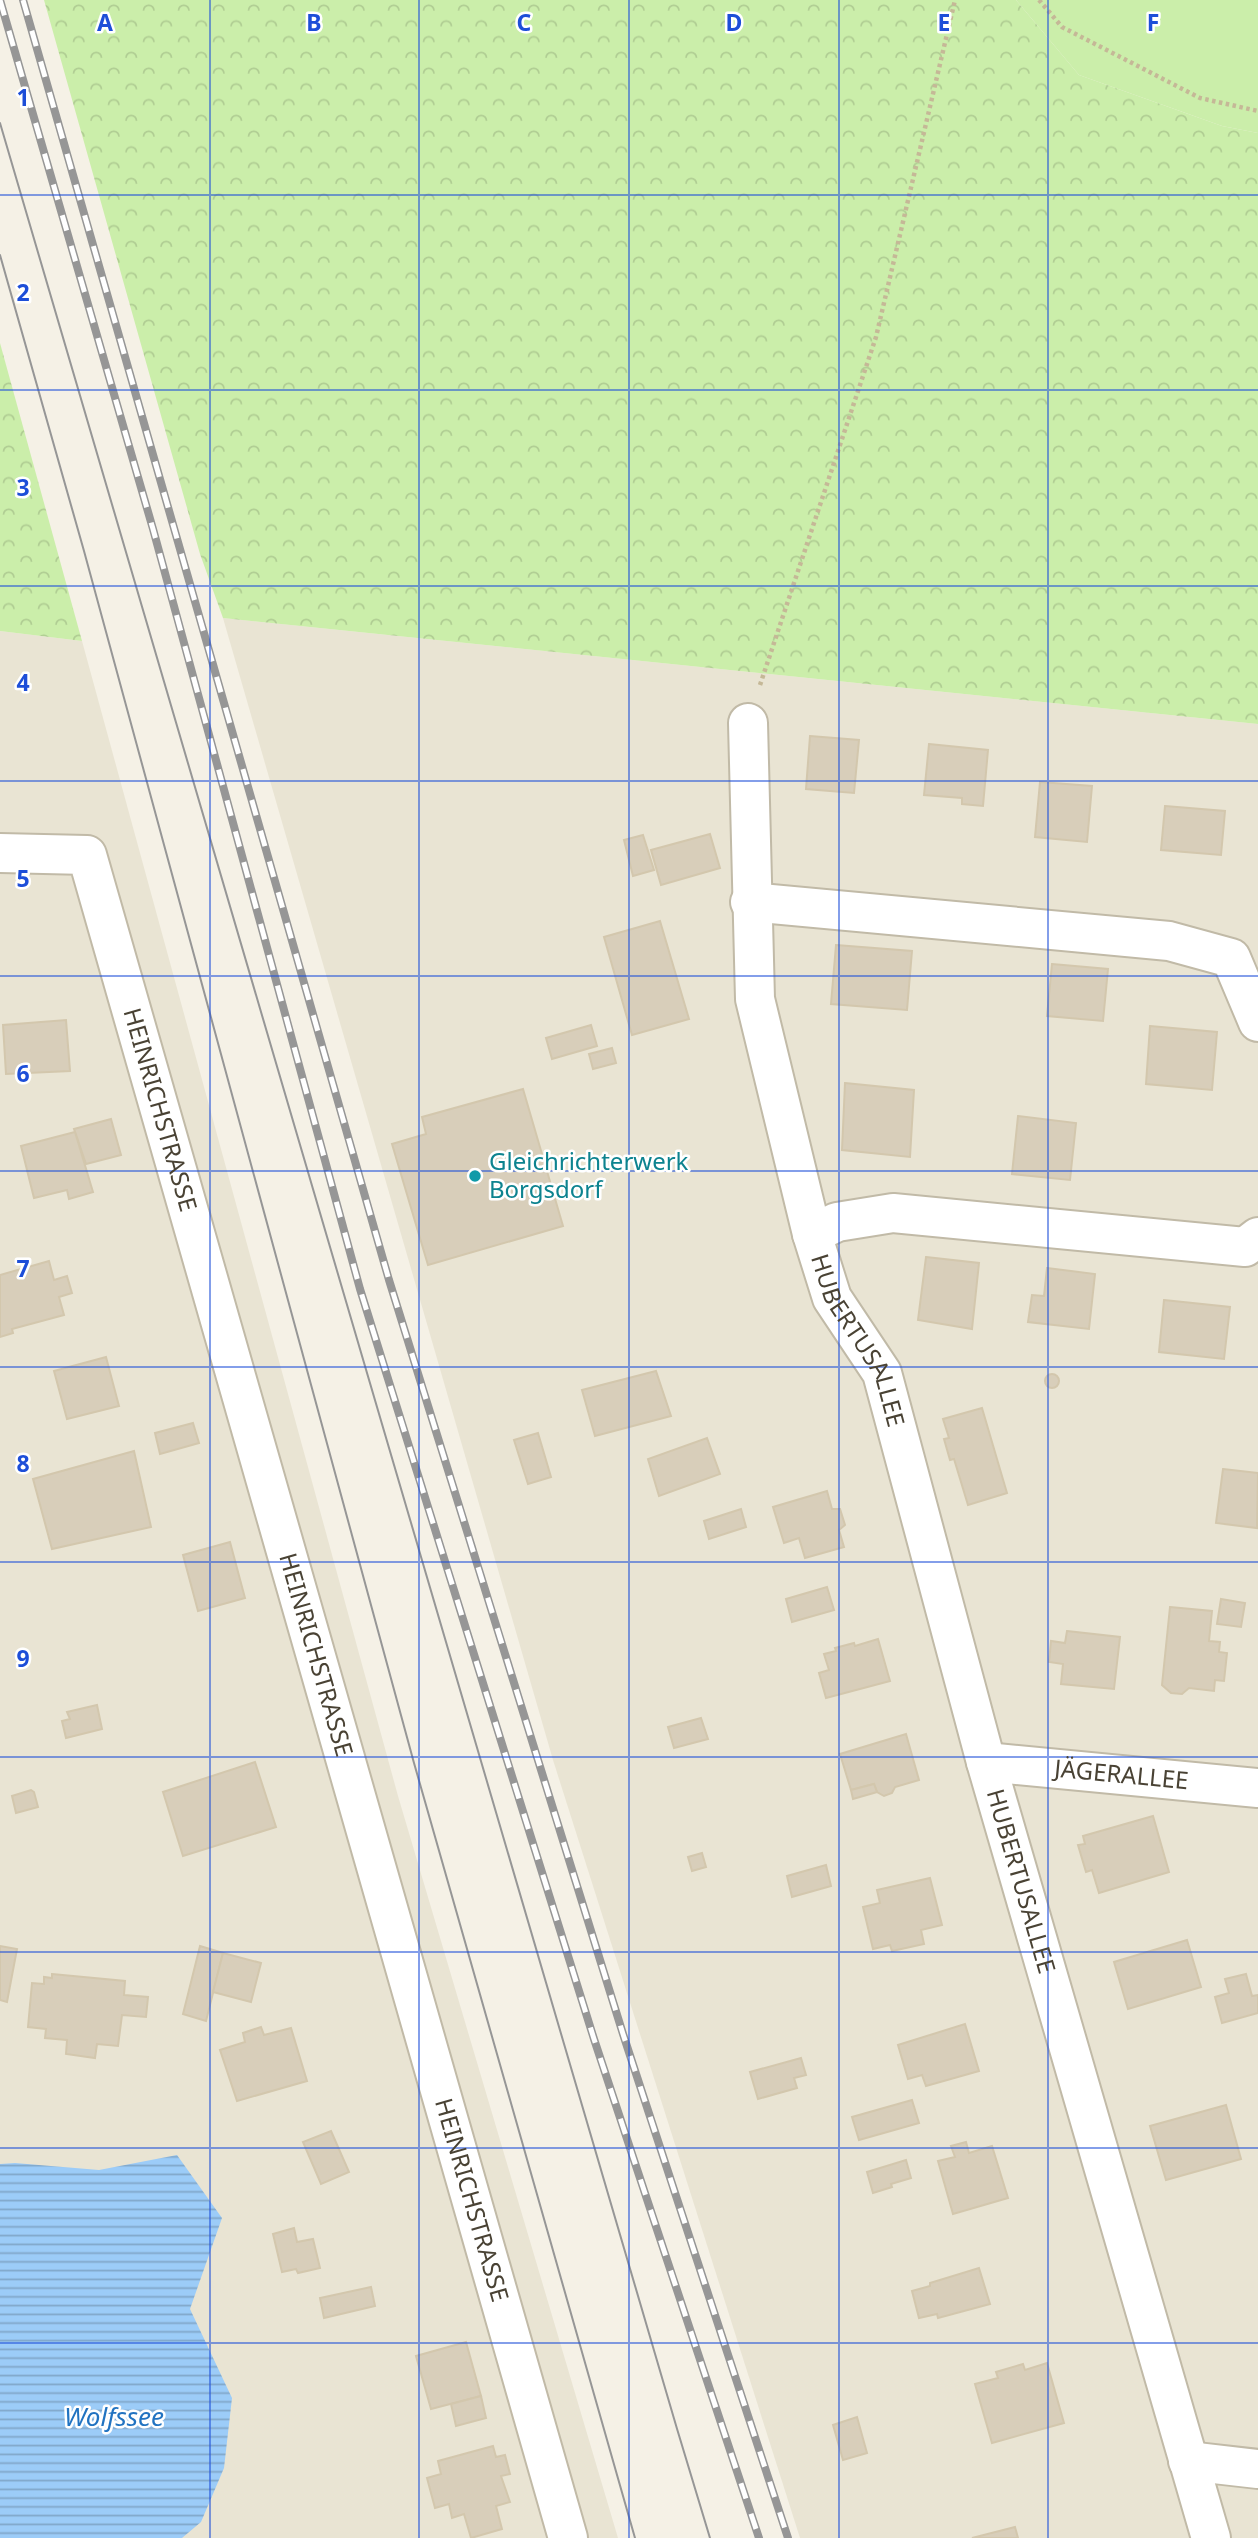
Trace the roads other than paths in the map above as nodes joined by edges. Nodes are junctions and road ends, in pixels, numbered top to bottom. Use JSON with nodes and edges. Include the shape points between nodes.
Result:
{"nodes":[{"id":1,"x":748,"y":723,"type":"road end"},
{"id":2,"x":0,"y":853,"type":"edge"},
{"id":3,"x":750,"y":902,"type":"junction"},
{"id":4,"x":1258,"y":1022,"type":"edge"},
{"id":5,"x":812,"y":1234,"type":"junction"},
{"id":6,"x":1258,"y":1237,"type":"edge"},
{"id":7,"x":986,"y":1762,"type":"junction"},
{"id":8,"x":1258,"y":1788,"type":"edge"},
{"id":9,"x":1188,"y":2461,"type":"junction"},
{"id":10,"x":1258,"y":2469,"type":"edge"},
{"id":11,"x":568,"y":2538,"type":"edge"},
{"id":12,"x":1211,"y":2538,"type":"edge"}],
"edges":[{"from":1,"to":3,"type":"street","name":"HUBERTUSALLEE"},
{"from":2,"to":11,"type":"street","name":"HEINRICHSTRASSE","via":[[87,855]]},
{"from":3,"to":4,"type":"street","via":[[1169,941],[1231,958]]},
{"from":3,"to":5,"type":"street","name":"HUBERTUSALLEE","via":[[755,999]]},
{"from":5,"to":6,"type":"street","name":"HUBERTUSALLEE","via":[[837,1222],[893,1213],[1245,1247]]},
{"from":5,"to":7,"type":"street","name":"HUBERTUSALLEE","via":[[832,1298],[882,1373]]},
{"from":7,"to":8,"type":"street","name":"JÄGERALLEE"},
{"from":7,"to":9,"type":"street","name":"HUBERTUSALLEE"},
{"from":9,"to":10,"type":"street"},
{"from":9,"to":12,"type":"street","name":"HUBERTUSALLEE"}]}
